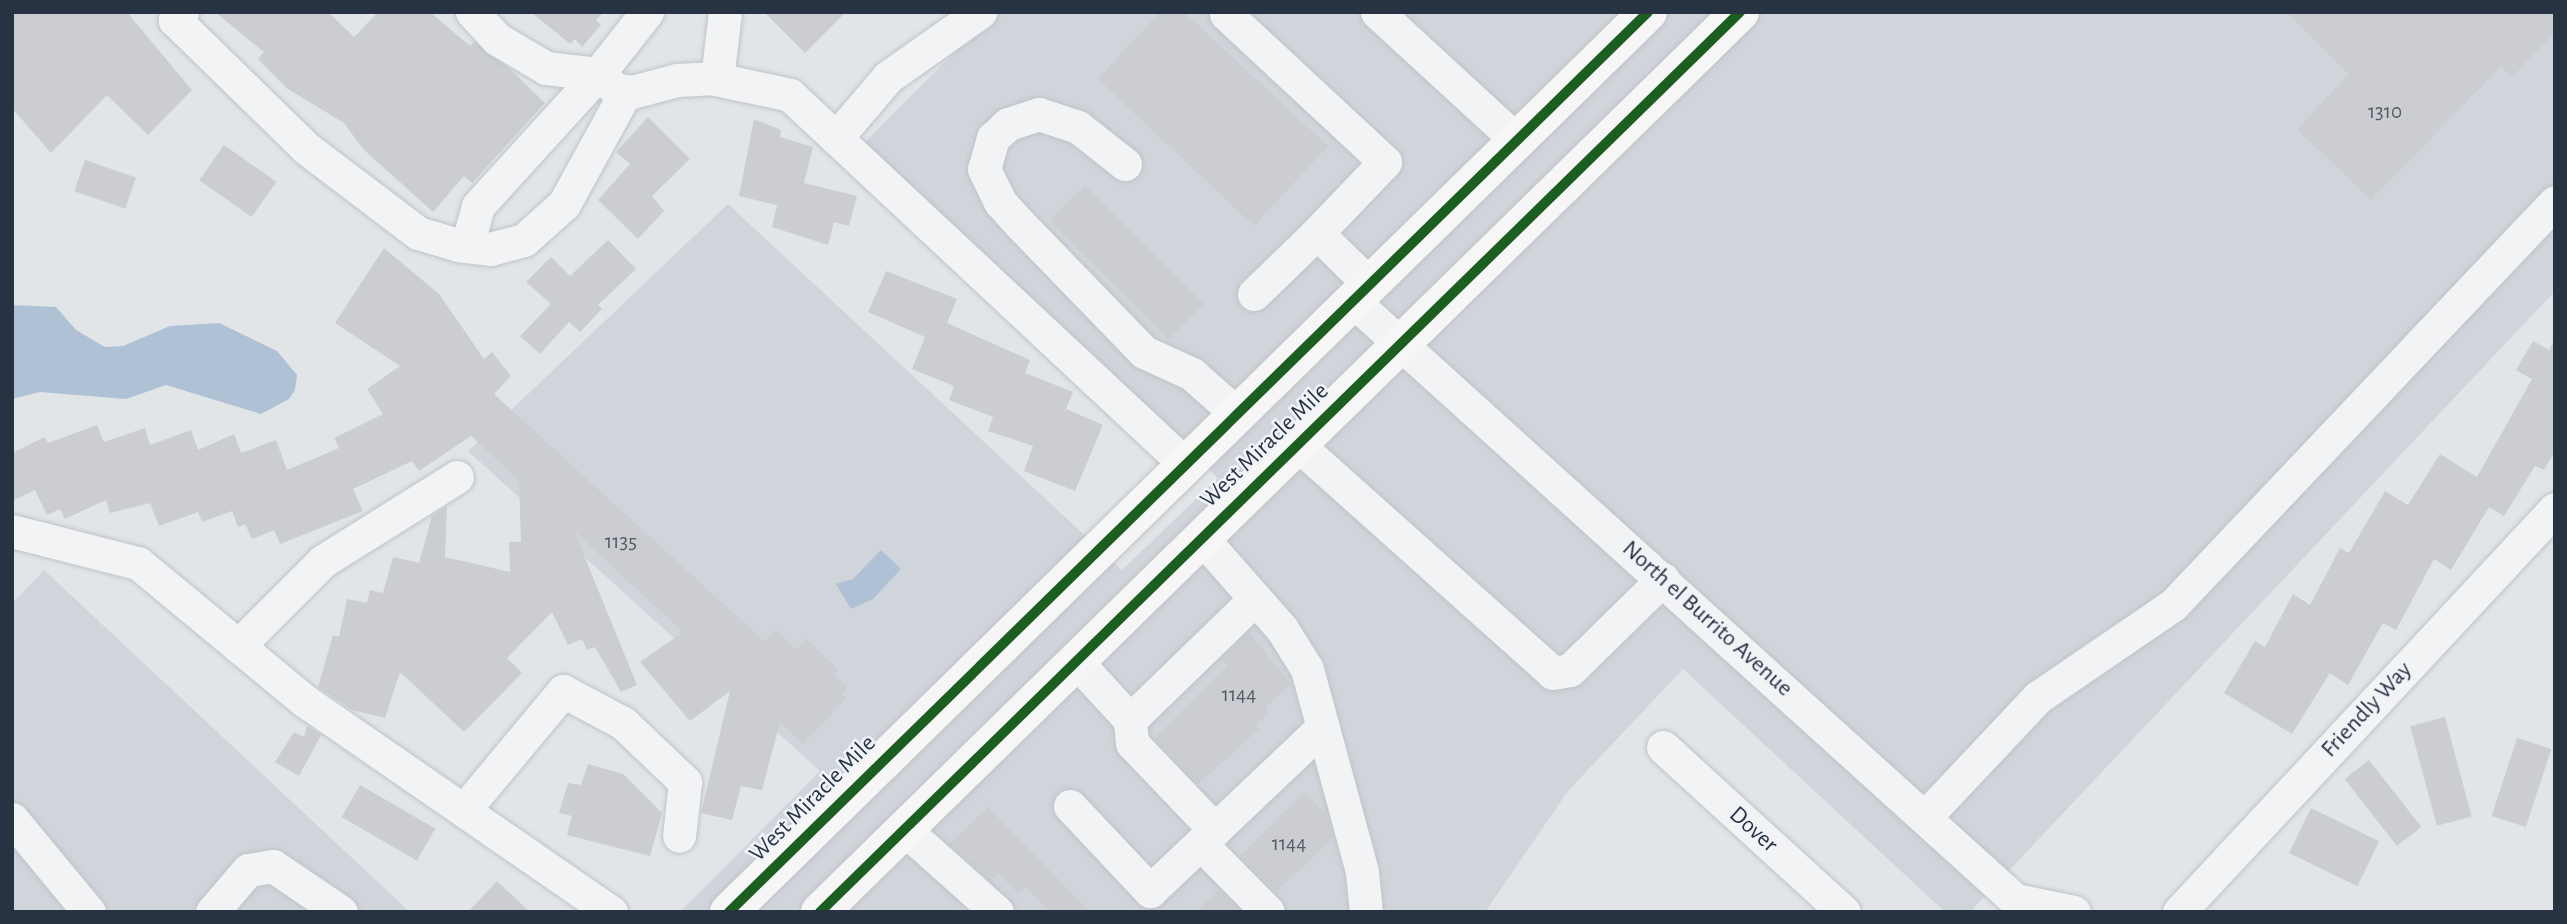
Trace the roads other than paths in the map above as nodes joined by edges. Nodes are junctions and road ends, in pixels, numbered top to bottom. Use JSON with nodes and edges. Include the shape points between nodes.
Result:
{"nodes":[{"id":1,"x":182,"y":12,"type":"edge"},
{"id":2,"x":472,"y":12,"type":"edge"},
{"id":3,"x":647,"y":12,"type":"edge"},
{"id":4,"x":725,"y":12,"type":"edge"},
{"id":5,"x":1377,"y":12,"type":"edge"},
{"id":6,"x":1648,"y":12,"type":"edge"},
{"id":7,"x":1740,"y":12,"type":"edge"},
{"id":8,"x":1226,"y":14,"type":"dead end"},
{"id":9,"x":967,"y":15,"type":"edge"},
{"id":10,"x":598,"y":74,"type":"junction"},
{"id":11,"x":717,"y":79,"type":"junction"},
{"id":12,"x":626,"y":91,"type":"junction"},
{"id":13,"x":836,"y":138,"type":"junction"},
{"id":14,"x":1516,"y":140,"type":"junction"},
{"id":15,"x":1125,"y":164,"type":"dead end"},
{"id":16,"x":2555,"y":202,"type":"edge"},
{"id":17,"x":1317,"y":233,"type":"junction"},
{"id":18,"x":467,"y":246,"type":"junction"},
{"id":19,"x":1361,"y":292,"type":"junction"},
{"id":20,"x":1254,"y":294,"type":"dead end"},
{"id":21,"x":1400,"y":344,"type":"junction"},
{"id":22,"x":1237,"y":414,"type":"junction"},
{"id":23,"x":1297,"y":444,"type":"junction"},
{"id":24,"x":1185,"y":464,"type":"junction"},
{"id":25,"x":457,"y":477,"type":"dead end"},
{"id":26,"x":2555,"y":509,"type":"edge"},
{"id":27,"x":12,"y":531,"type":"edge"},
{"id":28,"x":1201,"y":537,"type":"junction"},
{"id":29,"x":1663,"y":579,"type":"junction"},
{"id":30,"x":1255,"y":599,"type":"junction"},
{"id":31,"x":238,"y":646,"type":"junction"},
{"id":32,"x":1076,"y":660,"type":"junction"},
{"id":33,"x":1130,"y":720,"type":"junction"},
{"id":34,"x":1322,"y":727,"type":"junction"},
{"id":35,"x":1663,"y":747,"type":"dead end"},
{"id":36,"x":886,"y":757,"type":"junction"},
{"id":37,"x":1070,"y":806,"type":"dead end"},
{"id":38,"x":464,"y":810,"type":"junction"},
{"id":39,"x":1925,"y":817,"type":"junction"},
{"id":40,"x":12,"y":819,"type":"edge"},
{"id":41,"x":903,"y":828,"type":"junction"},
{"id":42,"x":679,"y":836,"type":"dead end"},
{"id":43,"x":1208,"y":837,"type":"junction"},
{"id":44,"x":89,"y":912,"type":"edge"},
{"id":45,"x":212,"y":912,"type":"edge"},
{"id":46,"x":341,"y":912,"type":"edge"},
{"id":47,"x":611,"y":912,"type":"edge"},
{"id":48,"x":729,"y":912,"type":"edge"},
{"id":49,"x":765,"y":912,"type":"edge"},
{"id":50,"x":820,"y":912,"type":"edge"},
{"id":51,"x":997,"y":912,"type":"edge"},
{"id":52,"x":1268,"y":912,"type":"edge"},
{"id":53,"x":1366,"y":912,"type":"edge"},
{"id":54,"x":1844,"y":912,"type":"edge"},
{"id":55,"x":2074,"y":912,"type":"edge"},
{"id":56,"x":2179,"y":912,"type":"edge"}],
"edges":[{"from":1,"to":18,"type":"street","via":[[174,20],[306,148],[418,233]]},
{"from":2,"to":10,"type":"street","via":[[497,39],[545,68]]},
{"from":3,"to":10,"type":"street"},
{"from":4,"to":11,"type":"street"},
{"from":5,"to":14,"type":"street"},
{"from":6,"to":14,"type":"highway","name":"West Miracle Mile"},
{"from":7,"to":21,"type":"highway","name":"West Miracle Mile"},
{"from":8,"to":17,"type":"street","via":[[1385,162]]},
{"from":9,"to":13,"type":"street","via":[[888,78]]},
{"from":10,"to":12,"type":"street"},
{"from":10,"to":18,"type":"street","via":[[478,206]]},
{"from":11,"to":12,"type":"street","via":[[677,80]]},
{"from":11,"to":13,"type":"street","via":[[790,95]]},
{"from":12,"to":18,"type":"street","via":[[564,204],[524,240],[490,249]]},
{"from":13,"to":24,"type":"street"},
{"from":14,"to":19,"type":"highway","name":"West Miracle Mile"},
{"from":15,"to":22,"type":"street","via":[[1078,127],[1039,114],[1007,124],[993,138],[984,169],[1009,212],[1144,352],[1192,374]]},
{"from":16,"to":39,"type":"street","via":[[2173,605],[2038,698]]},
{"from":17,"to":19,"type":"street","name":"North el Burrito Avenue"},
{"from":17,"to":20,"type":"street"},
{"from":19,"to":21,"type":"street","name":"North el Burrito Avenue"},
{"from":19,"to":22,"type":"highway","name":"West Miracle Mile"},
{"from":21,"to":23,"type":"highway","name":"West Miracle Mile"},
{"from":21,"to":29,"type":"street","name":"North el Burrito Avenue"},
{"from":22,"to":24,"type":"highway","name":"West Miracle Mile"},
{"from":23,"to":28,"type":"highway","name":"West Miracle Mile"},
{"from":23,"to":29,"type":"street","via":[[1553,673],[1570,670]]},
{"from":24,"to":36,"type":"highway","name":"West Miracle Mile"},
{"from":25,"to":31,"type":"street","via":[[323,561]]},
{"from":26,"to":56,"type":"street","name":"Friendly Way"},
{"from":27,"to":31,"type":"street","via":[[138,563]]},
{"from":28,"to":30,"type":"street"},
{"from":28,"to":32,"type":"highway","name":"West Miracle Mile"},
{"from":29,"to":39,"type":"street","name":"North el Burrito Avenue"},
{"from":30,"to":33,"type":"street"},
{"from":30,"to":34,"type":"street","via":[[1282,629],[1307,670]]},
{"from":31,"to":38,"type":"street","via":[[305,701]]},
{"from":32,"to":33,"type":"street"},
{"from":32,"to":41,"type":"highway","name":"West Miracle Mile"},
{"from":33,"to":43,"type":"street","via":[[1132,743]]},
{"from":34,"to":43,"type":"street"},
{"from":34,"to":53,"type":"street","via":[[1362,872]]},
{"from":35,"to":54,"type":"street","name":"Dover"},
{"from":36,"to":48,"type":"highway","name":"West Miracle Mile"},
{"from":36,"to":49,"type":"highway","via":[[878,797]]},
{"from":37,"to":43,"type":"street","via":[[1150,891]]},
{"from":38,"to":42,"type":"street","via":[[563,691],[622,723],[685,782]]},
{"from":38,"to":47,"type":"street"},
{"from":39,"to":55,"type":"street","name":"North el Burrito Avenue","via":[[2015,900]]},
{"from":40,"to":44,"type":"street"},
{"from":41,"to":50,"type":"highway","name":"West Miracle Mile"},
{"from":41,"to":51,"type":"street"},
{"from":43,"to":52,"type":"street"},
{"from":45,"to":46,"type":"street","via":[[248,870],[273,866]]}]}
